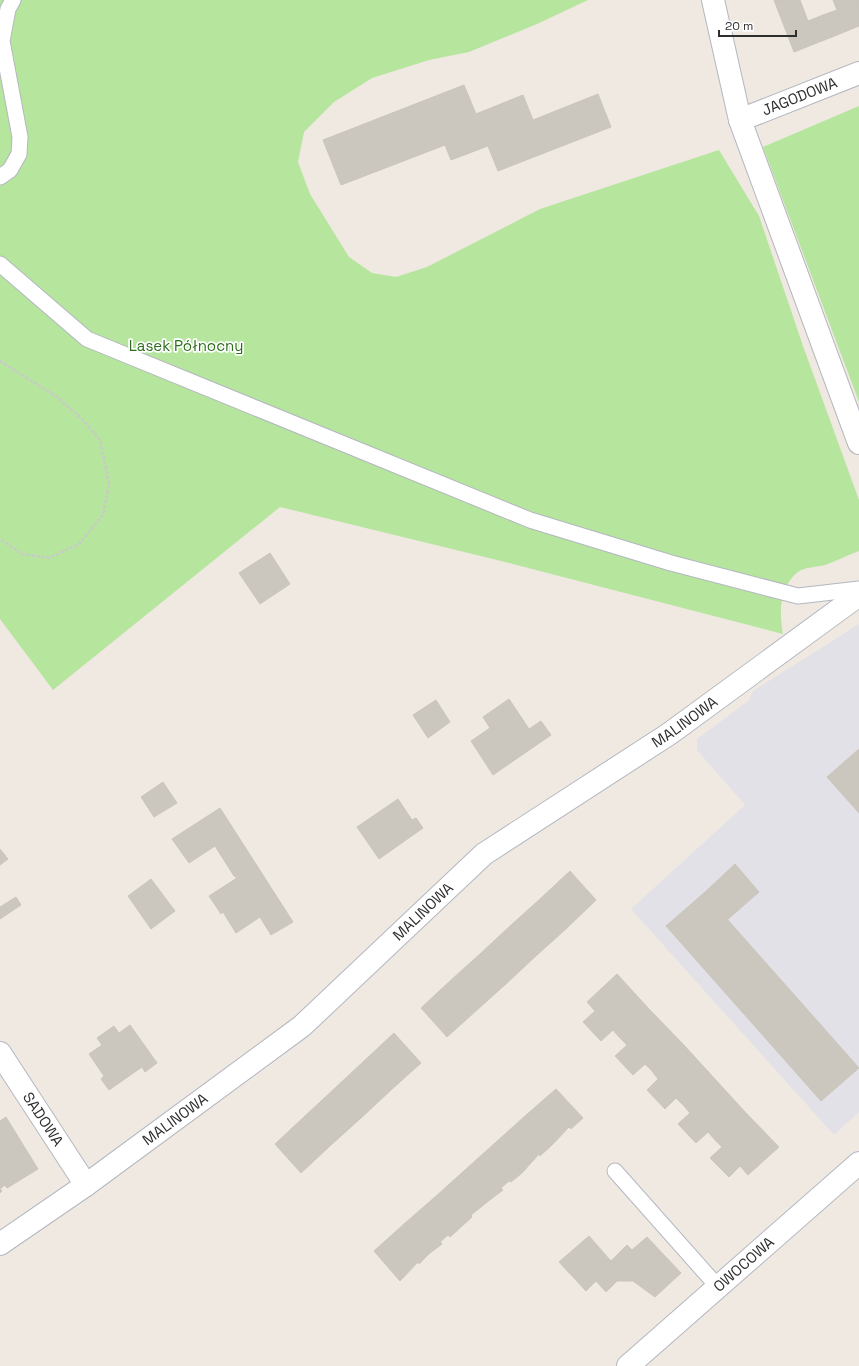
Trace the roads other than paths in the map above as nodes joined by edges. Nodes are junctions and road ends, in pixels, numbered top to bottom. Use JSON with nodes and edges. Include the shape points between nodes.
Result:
{"nodes":[{"id":1,"x":13,"y":0,"type":"edge"},
{"id":2,"x":713,"y":0,"type":"edge"},
{"id":3,"x":859,"y":73,"type":"edge"},
{"id":4,"x":740,"y":120,"type":"junction"},
{"id":5,"x":0,"y":177,"type":"edge"},
{"id":6,"x":0,"y":264,"type":"edge"},
{"id":7,"x":859,"y":443,"type":"edge"},
{"id":8,"x":859,"y":589,"type":"edge"},
{"id":9,"x":859,"y":595,"type":"edge"},
{"id":10,"x":0,"y":1053,"type":"edge"},
{"id":11,"x":859,"y":1163,"type":"edge"},
{"id":12,"x":615,"y":1171,"type":"dead end"},
{"id":13,"x":86,"y":1185,"type":"junction"},
{"id":14,"x":0,"y":1244,"type":"edge"},
{"id":15,"x":718,"y":1286,"type":"junction"},
{"id":16,"x":628,"y":1366,"type":"edge"}],
"edges":[{"from":1,"to":5,"type":"lane","via":[[8,9],[2,41],[20,137],[19,154],[10,170]]},
{"from":2,"to":4,"type":"street"},
{"from":3,"to":4,"type":"street","name":"JAGODOWA"},
{"from":4,"to":7,"type":"street"},
{"from":6,"to":8,"type":"lane","via":[[87,339],[530,520],[671,563],[798,596]]},
{"from":9,"to":13,"type":"street","name":"MALINOWA","via":[[668,734],[484,854],[302,1026]]},
{"from":10,"to":13,"type":"street","name":"SADOWA"},
{"from":11,"to":15,"type":"street","name":"OWOCOWA"},
{"from":12,"to":15,"type":"lane"},
{"from":13,"to":14,"type":"street","name":"MALINOWA"},
{"from":15,"to":16,"type":"street","name":"OWOCOWA"}]}
